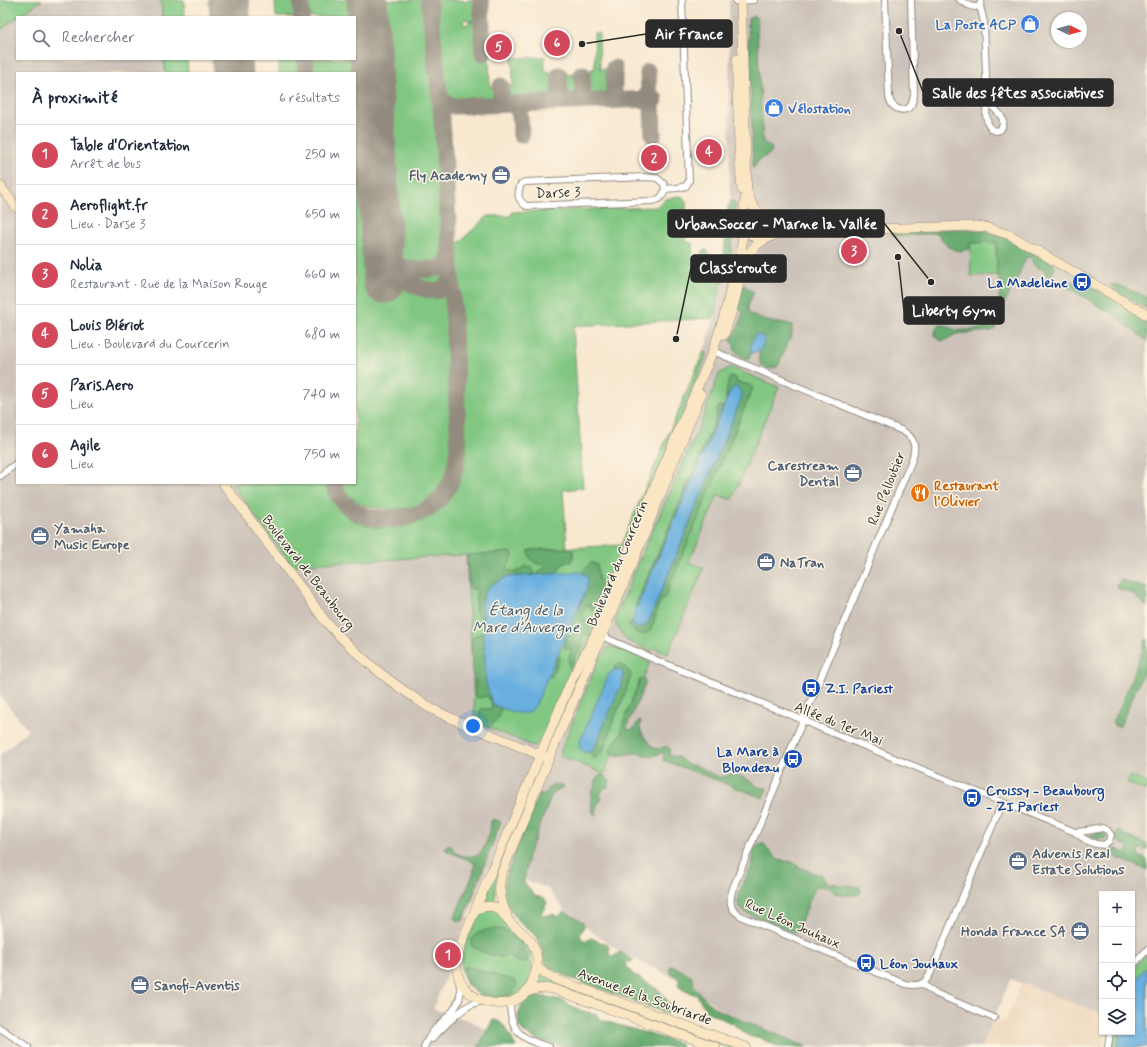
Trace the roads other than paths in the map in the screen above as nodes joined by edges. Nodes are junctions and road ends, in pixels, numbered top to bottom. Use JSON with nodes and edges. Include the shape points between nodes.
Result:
{"nodes":[{"id":1,"x":682,"y":0,"type":"edge"},
{"id":2,"x":739,"y":0,"type":"edge"},
{"id":3,"x":754,"y":0,"type":"edge"},
{"id":4,"x":885,"y":0,"type":"edge"},
{"id":5,"x":912,"y":0,"type":"edge"},
{"id":6,"x":960,"y":0,"type":"edge"},
{"id":7,"x":980,"y":3,"type":"edge"},
{"id":8,"x":987,"y":101,"type":"junction"},
{"id":9,"x":0,"y":186,"type":"edge"},
{"id":10,"x":665,"y":189,"type":"junction"},
{"id":11,"x":746,"y":195,"type":"junction"},
{"id":12,"x":16,"y":207,"type":"edge"},
{"id":13,"x":767,"y":222,"type":"junction"},
{"id":14,"x":744,"y":228,"type":"junction"},
{"id":15,"x":799,"y":231,"type":"junction"},
{"id":16,"x":764,"y":240,"type":"junction"},
{"id":17,"x":741,"y":262,"type":"junction"},
{"id":18,"x":1147,"y":315,"type":"edge"},
{"id":19,"x":715,"y":352,"type":"junction"},
{"id":20,"x":16,"y":464,"type":"edge"},
{"id":21,"x":0,"y":476,"type":"edge"},
{"id":22,"x":224,"y":484,"type":"edge"},
{"id":23,"x":599,"y":635,"type":"junction"},
{"id":24,"x":803,"y":720,"type":"junction"},
{"id":25,"x":544,"y":757,"type":"junction"},
{"id":26,"x":1002,"y":803,"type":"junction"},
{"id":27,"x":1075,"y":832,"type":"junction"},
{"id":28,"x":476,"y":909,"type":"junction"},
{"id":29,"x":509,"y":920,"type":"junction"},
{"id":30,"x":1147,"y":950,"type":"edge"},
{"id":31,"x":1135,"y":963,"type":"edge"},
{"id":32,"x":537,"y":967,"type":"junction"},
{"id":33,"x":459,"y":979,"type":"junction"},
{"id":34,"x":922,"y":984,"type":"junction"},
{"id":35,"x":527,"y":992,"type":"junction"},
{"id":36,"x":482,"y":1001,"type":"junction"},
{"id":37,"x":510,"y":1002,"type":"junction"},
{"id":38,"x":994,"y":1018,"type":"dead end"},
{"id":39,"x":0,"y":1028,"type":"edge"},
{"id":40,"x":1110,"y":1035,"type":"edge"},
{"id":41,"x":28,"y":1047,"type":"edge"},
{"id":42,"x":426,"y":1047,"type":"edge"},
{"id":43,"x":549,"y":1047,"type":"edge"},
{"id":44,"x":716,"y":1047,"type":"edge"},
{"id":45,"x":746,"y":1047,"type":"edge"},
{"id":46,"x":1108,"y":1047,"type":"edge"}],
"edges":[{"from":1,"to":10,"type":"street","via":[[689,181],[686,186]]},
{"from":2,"to":3,"type":"street"},
{"from":2,"to":11,"type":"main road","name":"Boulevard du Courcerin","via":[[737,91],[740,166],[742,188]]},
{"from":4,"to":5,"type":"street","via":[[888,97],[892,105],[904,110],[911,106],[914,96]]},
{"from":6,"to":7,"type":"street","via":[[973,7]]},
{"from":7,"to":8,"type":"street","via":[[984,22]]},
{"from":8,"to":8,"type":"street","via":[[988,124],[991,129],[1000,130],[1003,127],[1003,118]]},
{"from":9,"to":12,"type":"main road"},
{"from":10,"to":10,"type":"street","name":"Darse 3","via":[[664,184],[657,178],[526,182],[521,184],[518,196],[520,202],[526,206],[652,201],[659,199]]},
{"from":11,"to":13,"type":"main road"},
{"from":11,"to":14,"type":"main road","name":"Boulevard du Courcerin"},
{"from":13,"to":14,"type":"main road","via":[[756,222]]},
{"from":13,"to":15,"type":"main road"},
{"from":14,"to":16,"type":"main road","via":[[751,236]]},
{"from":14,"to":17,"type":"main road","name":"Boulevard du Courcerin"},
{"from":15,"to":16,"type":"main road","via":[[778,234]]},
{"from":15,"to":18,"type":"main road","via":[[964,225],[985,227],[1010,235]]},
{"from":16,"to":17,"type":"main road"},
{"from":17,"to":19,"type":"main road","name":"Boulevard du Courcerin","via":[[731,314]]},
{"from":19,"to":23,"type":"main road","name":"Boulevard du Courcerin","via":[[646,530]]},
{"from":19,"to":24,"type":"street","name":"Rue Pelloutier","via":[[896,428],[908,434],[914,444],[912,460]]},
{"from":20,"to":21,"type":"street"},
{"from":22,"to":25,"type":"main road","name":"Boulevard de Beaubourg","via":[[326,622],[367,663],[429,707]]},
{"from":23,"to":24,"type":"street","name":"Allée du 1er Mai"},
{"from":23,"to":25,"type":"main road","name":"Boulevard du Courcerin"},
{"from":24,"to":26,"type":"street","name":"Allée du 1er Mai"},
{"from":24,"to":34,"type":"street","name":"Rue Léon Jouhaux","via":[[733,888],[731,906],[737,914],[745,918],[904,984]]},
{"from":25,"to":28,"type":"main road","name":"Boulevard du Courcerin"},
{"from":25,"to":29,"type":"main road","name":"Boulevard du Courcerin","via":[[500,880],[500,896]]},
{"from":26,"to":27,"type":"street","name":"Allée du 1er Mai"},
{"from":26,"to":34,"type":"street","via":[[930,974]]},
{"from":27,"to":27,"type":"street","name":"Allée du 1er Mai","via":[[1083,839],[1102,846],[1107,844],[1111,835],[1103,828]]},
{"from":28,"to":29,"type":"main road","via":[[493,906]]},
{"from":28,"to":33,"type":"main road","via":[[458,953],[456,964]]},
{"from":29,"to":32,"type":"main road","via":[[534,947]]},
{"from":30,"to":31,"type":"street"},
{"from":32,"to":35,"type":"main road"},
{"from":32,"to":45,"type":"main road","name":"Avenue de la Soubriarde","via":[[546,975],[558,980]]},
{"from":33,"to":36,"type":"main road","via":[[469,993]]},
{"from":33,"to":42,"type":"street","via":[[460,996],[456,1008],[428,1039]]},
{"from":34,"to":38,"type":"street","via":[[937,994]]},
{"from":35,"to":37,"type":"main road"},
{"from":35,"to":44,"type":"main road","name":"Avenue de la Soubriarde","via":[[538,988],[552,989]]},
{"from":36,"to":37,"type":"main road","via":[[497,1004]]},
{"from":36,"to":42,"type":"street","via":[[471,1004],[456,1016]]},
{"from":37,"to":43,"type":"street","via":[[512,1019],[519,1034],[532,1042]]},
{"from":39,"to":41,"type":"street"},
{"from":40,"to":46,"type":"street"}]}
